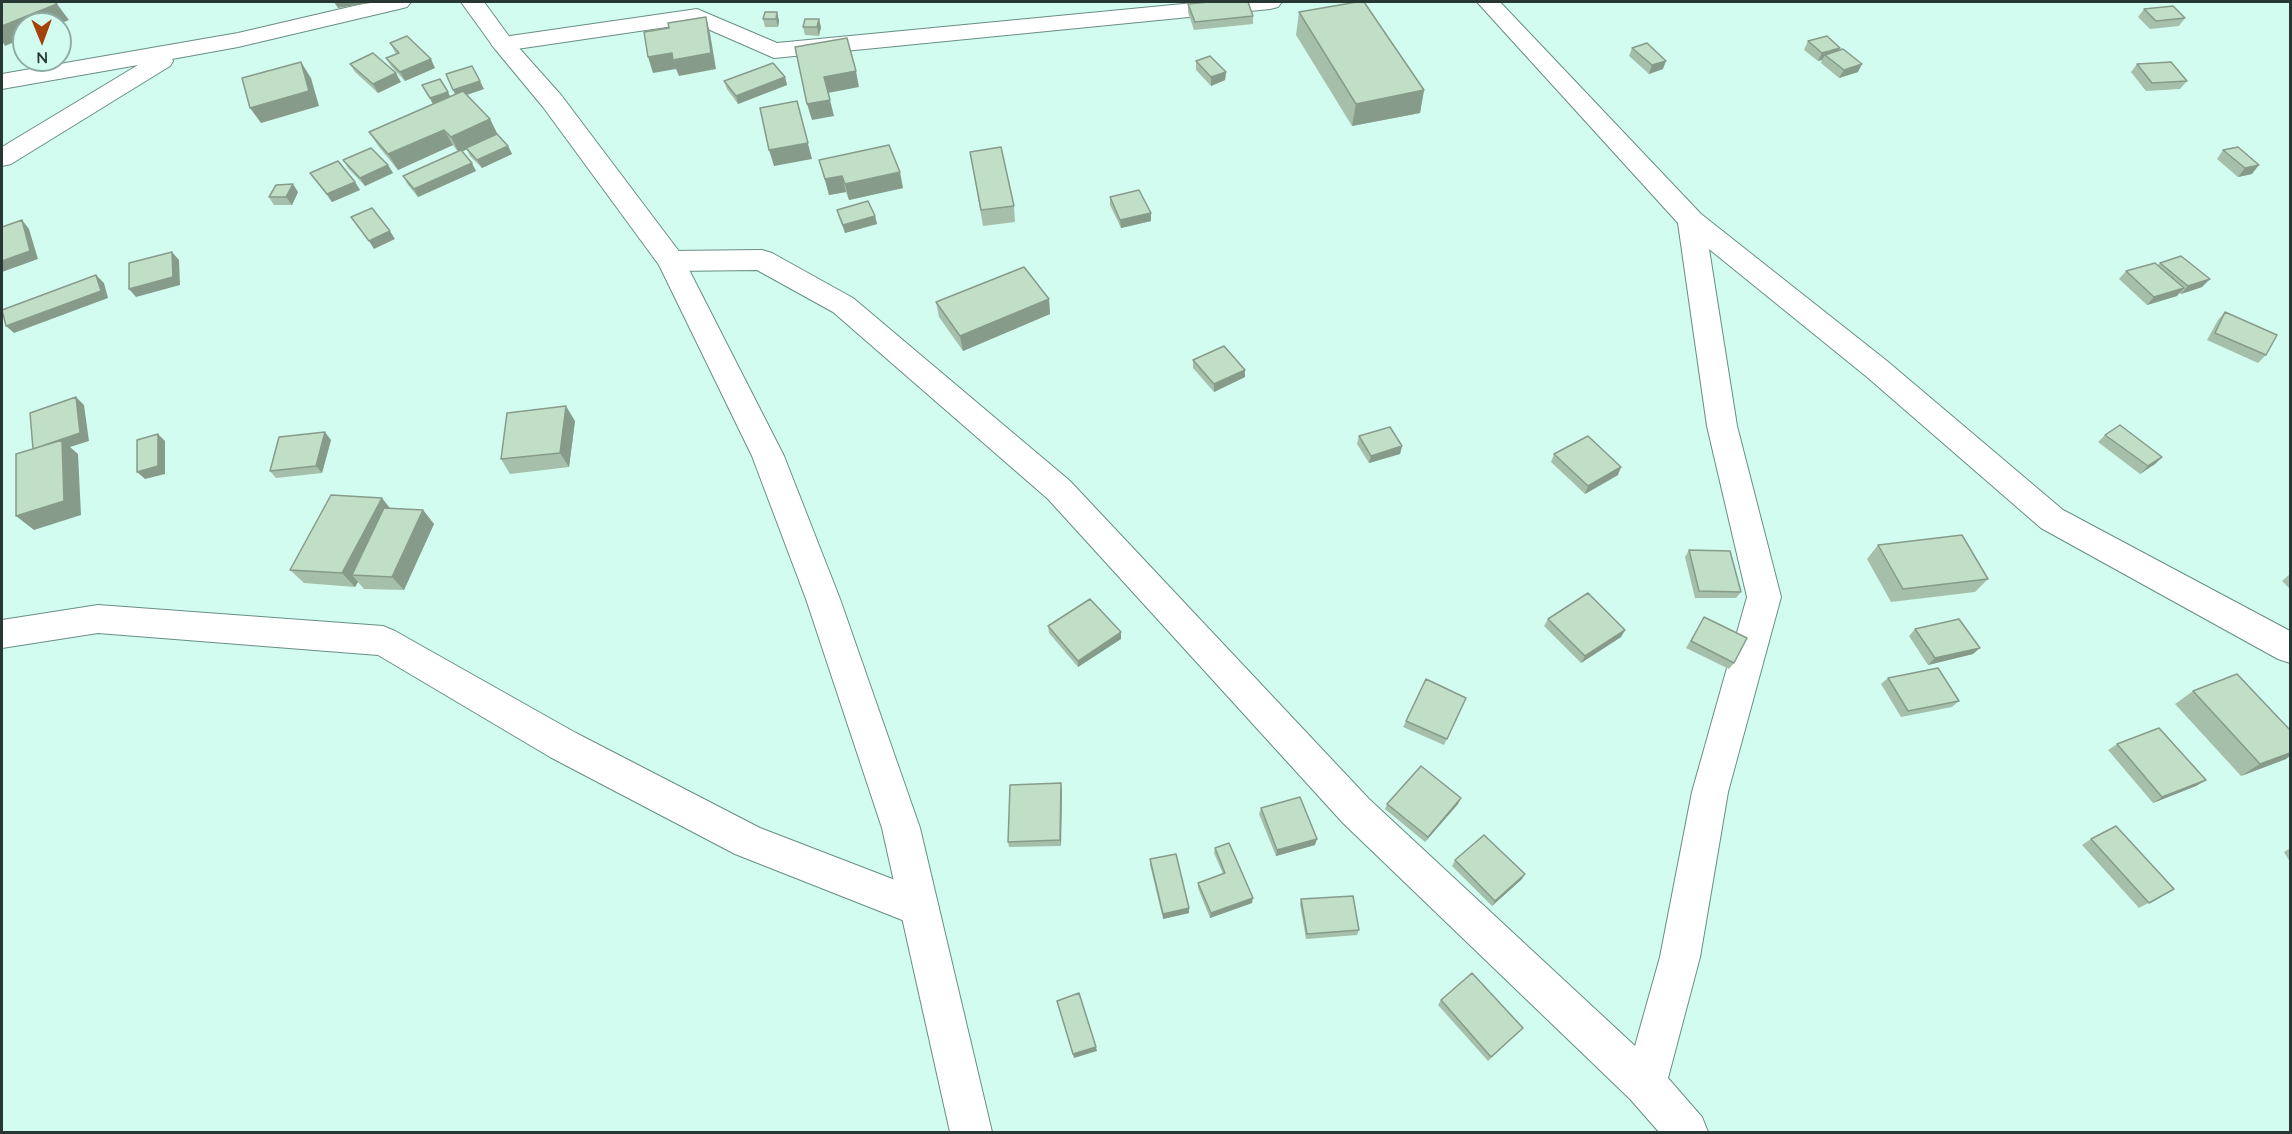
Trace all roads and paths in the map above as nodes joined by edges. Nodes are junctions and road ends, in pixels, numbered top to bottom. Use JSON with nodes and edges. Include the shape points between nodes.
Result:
{"nodes":[{"id":1,"x":399,"y":2,"type":"edge"},
{"id":2,"x":472,"y":2,"type":"edge"},
{"id":3,"x":1270,"y":2,"type":"edge"},
{"id":4,"x":1488,"y":2,"type":"edge"},
{"id":5,"x":503,"y":44,"type":"junction"},
{"id":6,"x":178,"y":50,"type":"junction"},
{"id":7,"x":2,"y":81,"type":"edge"},
{"id":8,"x":2,"y":158,"type":"edge"},
{"id":9,"x":1691,"y":220,"type":"junction"},
{"id":10,"x":671,"y":261,"type":"junction"},
{"id":11,"x":2,"y":633,"type":"edge"},
{"id":12,"x":2290,"y":648,"type":"edge"},
{"id":13,"x":920,"y":908,"type":"junction"},
{"id":14,"x":1645,"y":1084,"type":"junction"},
{"id":15,"x":971,"y":1132,"type":"edge"},
{"id":16,"x":1687,"y":1132,"type":"edge"}],
"edges":[{"from":1,"to":6,"type":"street"},
{"from":2,"to":5,"type":"street"},
{"from":3,"to":5,"type":"street","via":[[774,51],[697,16]]},
{"from":4,"to":9,"type":"street"},
{"from":5,"to":10,"type":"street","via":[[552,101]]},
{"from":6,"to":7,"type":"street"},
{"from":6,"to":8,"type":"street"},
{"from":9,"to":12,"type":"street","via":[[1877,369],[2052,519]]},
{"from":9,"to":14,"type":"street","via":[[1722,426],[1764,597],[1710,792],[1680,957]]},
{"from":10,"to":13,"type":"street","via":[[768,456],[823,599],[902,828]]},
{"from":10,"to":14,"type":"street","via":[[762,260],[843,305],[1059,490],[1356,811]]},
{"from":11,"to":13,"type":"street","via":[[98,619],[383,641],[563,746],[748,841]]},
{"from":13,"to":15,"type":"street"},
{"from":14,"to":16,"type":"street"}]}
